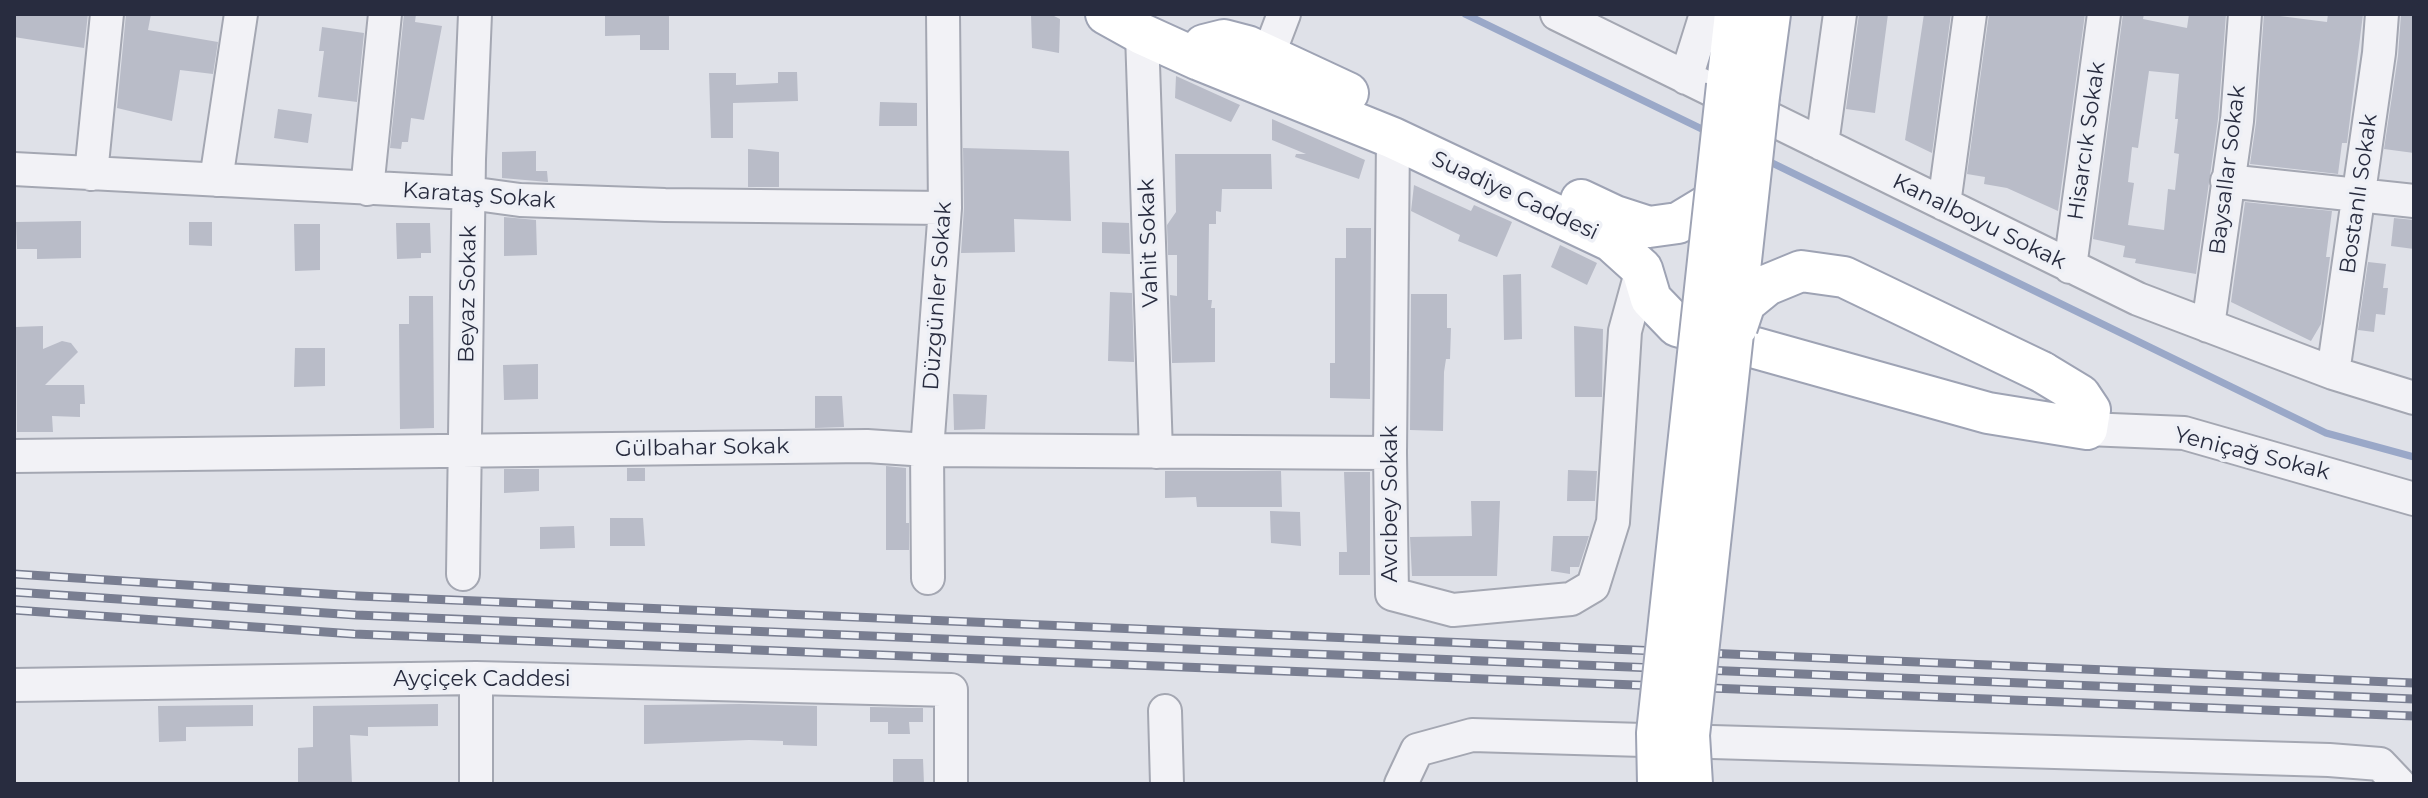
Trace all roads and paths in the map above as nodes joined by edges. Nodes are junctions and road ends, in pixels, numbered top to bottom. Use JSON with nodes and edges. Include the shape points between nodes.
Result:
{"nodes":[{"id":1,"x":107,"y":14,"type":"edge"},
{"id":2,"x":241,"y":14,"type":"edge"},
{"id":3,"x":385,"y":14,"type":"edge"},
{"id":4,"x":475,"y":14,"type":"edge"},
{"id":5,"x":943,"y":14,"type":"edge"},
{"id":6,"x":1106,"y":14,"type":"edge"},
{"id":7,"x":1284,"y":14,"type":"edge"},
{"id":8,"x":1557,"y":14,"type":"edge"},
{"id":9,"x":1706,"y":14,"type":"edge"},
{"id":10,"x":1735,"y":14,"type":"edge"},
{"id":11,"x":1770,"y":14,"type":"edge"},
{"id":12,"x":1840,"y":14,"type":"edge"},
{"id":13,"x":1970,"y":14,"type":"edge"},
{"id":14,"x":2104,"y":14,"type":"edge"},
{"id":15,"x":2245,"y":14,"type":"edge"},
{"id":16,"x":2382,"y":14,"type":"edge"},
{"id":17,"x":1593,"y":23,"type":"edge"},
{"id":18,"x":1142,"y":34,"type":"junction"},
{"id":19,"x":1268,"y":56,"type":"junction"},
{"id":20,"x":1197,"y":59,"type":"junction"},
{"id":21,"x":1686,"y":78,"type":"junction"},
{"id":22,"x":1743,"y":90,"type":"junction"},
{"id":23,"x":1393,"y":138,"type":"junction"},
{"id":24,"x":1822,"y":144,"type":"junction"},
{"id":25,"x":14,"y":169,"type":"edge"},
{"id":26,"x":91,"y":174,"type":"junction"},
{"id":27,"x":216,"y":180,"type":"junction"},
{"id":28,"x":2227,"y":181,"type":"junction"},
{"id":29,"x":367,"y":189,"type":"junction"},
{"id":30,"x":469,"y":193,"type":"junction"},
{"id":31,"x":2359,"y":196,"type":"junction"},
{"id":32,"x":1716,"y":200,"type":"junction"},
{"id":33,"x":2414,"y":201,"type":"edge"},
{"id":34,"x":1944,"y":204,"type":"junction"},
{"id":35,"x":945,"y":208,"type":"junction"},
{"id":36,"x":2070,"y":267,"type":"junction"},
{"id":37,"x":1642,"y":269,"type":"junction"},
{"id":38,"x":2208,"y":326,"type":"junction"},
{"id":39,"x":1732,"y":347,"type":"junction"},
{"id":40,"x":2333,"y":373,"type":"junction"},
{"id":41,"x":2414,"y":398,"type":"edge"},
{"id":42,"x":2087,"y":429,"type":"junction"},
{"id":43,"x":927,"y":450,"type":"junction"},
{"id":44,"x":466,"y":451,"type":"junction"},
{"id":45,"x":1156,"y":452,"type":"junction"},
{"id":46,"x":1390,"y":453,"type":"junction"},
{"id":47,"x":14,"y":456,"type":"edge"},
{"id":48,"x":2414,"y":499,"type":"edge"},
{"id":49,"x":463,"y":574,"type":"dead end"},
{"id":50,"x":928,"y":578,"type":"dead end"},
{"id":51,"x":476,"y":678,"type":"junction"},
{"id":52,"x":14,"y":685,"type":"edge"},
{"id":53,"x":1165,"y":711,"type":"dead end"},
{"id":54,"x":476,"y":784,"type":"edge"},
{"id":55,"x":951,"y":784,"type":"edge"},
{"id":56,"x":1167,"y":784,"type":"edge"},
{"id":57,"x":1401,"y":784,"type":"edge"},
{"id":58,"x":1658,"y":784,"type":"edge"},
{"id":59,"x":1692,"y":784,"type":"edge"},
{"id":60,"x":2399,"y":784,"type":"edge"}],
"edges":[{"from":1,"to":26,"type":"street"},
{"from":2,"to":27,"type":"street"},
{"from":3,"to":29,"type":"street"},
{"from":4,"to":30,"type":"street","name":"Beyaz Sokak"},
{"from":5,"to":35,"type":"street","name":"Düzgünler Sokak"},
{"from":6,"to":18,"type":"main road","name":"Suadiye Caddesi"},
{"from":7,"to":19,"type":"street"},
{"from":8,"to":17,"type":"street","name":"Kanalboyu Sokak"},
{"from":9,"to":21,"type":"street"},
{"from":10,"to":22,"type":"main road"},
{"from":11,"to":22,"type":"main road"},
{"from":12,"to":24,"type":"street"},
{"from":13,"to":34,"type":"street"},
{"from":14,"to":36,"type":"street","name":"Hisarcık Sokak"},
{"from":15,"to":28,"type":"street","name":"Baysallar Sokak"},
{"from":16,"to":31,"type":"street","name":"Bostanlı Sokak"},
{"from":17,"to":21,"type":"street","name":"Kanalboyu Sokak"},
{"from":18,"to":20,"type":"main road","name":"Suadiye Caddesi"},
{"from":18,"to":45,"type":"street","name":"Vahit Sokak"},
{"from":19,"to":20,"type":"main road","via":[[1224,40],[1204,45]]},
{"from":19,"to":32,"type":"main road","via":[[1649,227],[1678,223]]},
{"from":20,"to":23,"type":"main road","name":"Suadiye Caddesi"},
{"from":21,"to":24,"type":"street","name":"Kanalboyu Sokak"},
{"from":22,"to":32,"type":"main road","bridge":true},
{"from":22,"to":39,"type":"main road","bridge":true},
{"from":23,"to":37,"type":"main road","name":"Suadiye Caddesi","via":[[1611,241]]},
{"from":23,"to":46,"type":"street","name":"Avcıbey Sokak"},
{"from":24,"to":34,"type":"street","name":"Kanalboyu Sokak"},
{"from":25,"to":26,"type":"street","name":"Karataş Sokak"},
{"from":26,"to":27,"type":"street","name":"Karataş Sokak"},
{"from":27,"to":29,"type":"street","name":"Karataş Sokak"},
{"from":28,"to":31,"type":"street"},
{"from":28,"to":38,"type":"street","name":"Baysallar Sokak"},
{"from":29,"to":30,"type":"street","name":"Karataş Sokak"},
{"from":30,"to":35,"type":"street","name":"Karataş Sokak","via":[[651,205]]},
{"from":30,"to":44,"type":"street","name":"Beyaz Sokak"},
{"from":31,"to":33,"type":"street"},
{"from":31,"to":40,"type":"street","name":"Bostanlı Sokak"},
{"from":32,"to":58,"type":"main road","bridge":true,"via":[[1657,733]]},
{"from":34,"to":36,"type":"street","name":"Kanalboyu Sokak"},
{"from":35,"to":43,"type":"street","name":"Düzgünler Sokak"},
{"from":36,"to":38,"type":"street","name":"Kanalboyu Sokak"},
{"from":37,"to":42,"type":"main road","name":"Suadiye Caddesi","via":[[1651,299],[1677,326],[1988,413]]},
{"from":37,"to":46,"type":"street","name":"Avcıbey Sokak","via":[[1625,331],[1613,522],[1593,586],[1571,599],[1453,610],[1392,594]]},
{"from":38,"to":40,"type":"street","name":"Kanalboyu Sokak"},
{"from":39,"to":42,"type":"main road","bridge":true,"via":[[1745,303],[1767,285],[1801,271],[1844,277],[2080,395],[2090,410]]},
{"from":39,"to":59,"type":"main road","bridge":true,"via":[[1689,735]]},
{"from":40,"to":41,"type":"street","name":"Kanalboyu Sokak"},
{"from":42,"to":48,"type":"street","name":"Yeniçağ Sokak","via":[[2184,433]]},
{"from":43,"to":44,"type":"street","name":"Gülbahar Sokak","via":[[867,446]]},
{"from":43,"to":45,"type":"street","name":"Gülbahar Sokak"},
{"from":43,"to":50,"type":"street","name":"Düzgünler Sokak"},
{"from":44,"to":47,"type":"street","name":"Gülbahar Sokak"},
{"from":44,"to":49,"type":"street","name":"Beyaz Sokak"},
{"from":45,"to":46,"type":"street","name":"Gülbahar Sokak"},
{"from":51,"to":52,"type":"street","name":"Ayçiçek Caddesi"},
{"from":51,"to":54,"type":"street"},
{"from":51,"to":55,"type":"street","name":"Ayçiçek Caddesi","via":[[951,690]]},
{"from":53,"to":56,"type":"street"},
{"from":57,"to":60,"type":"street","via":[[1417,750],[1472,735],[2329,760],[2380,764]]}]}
